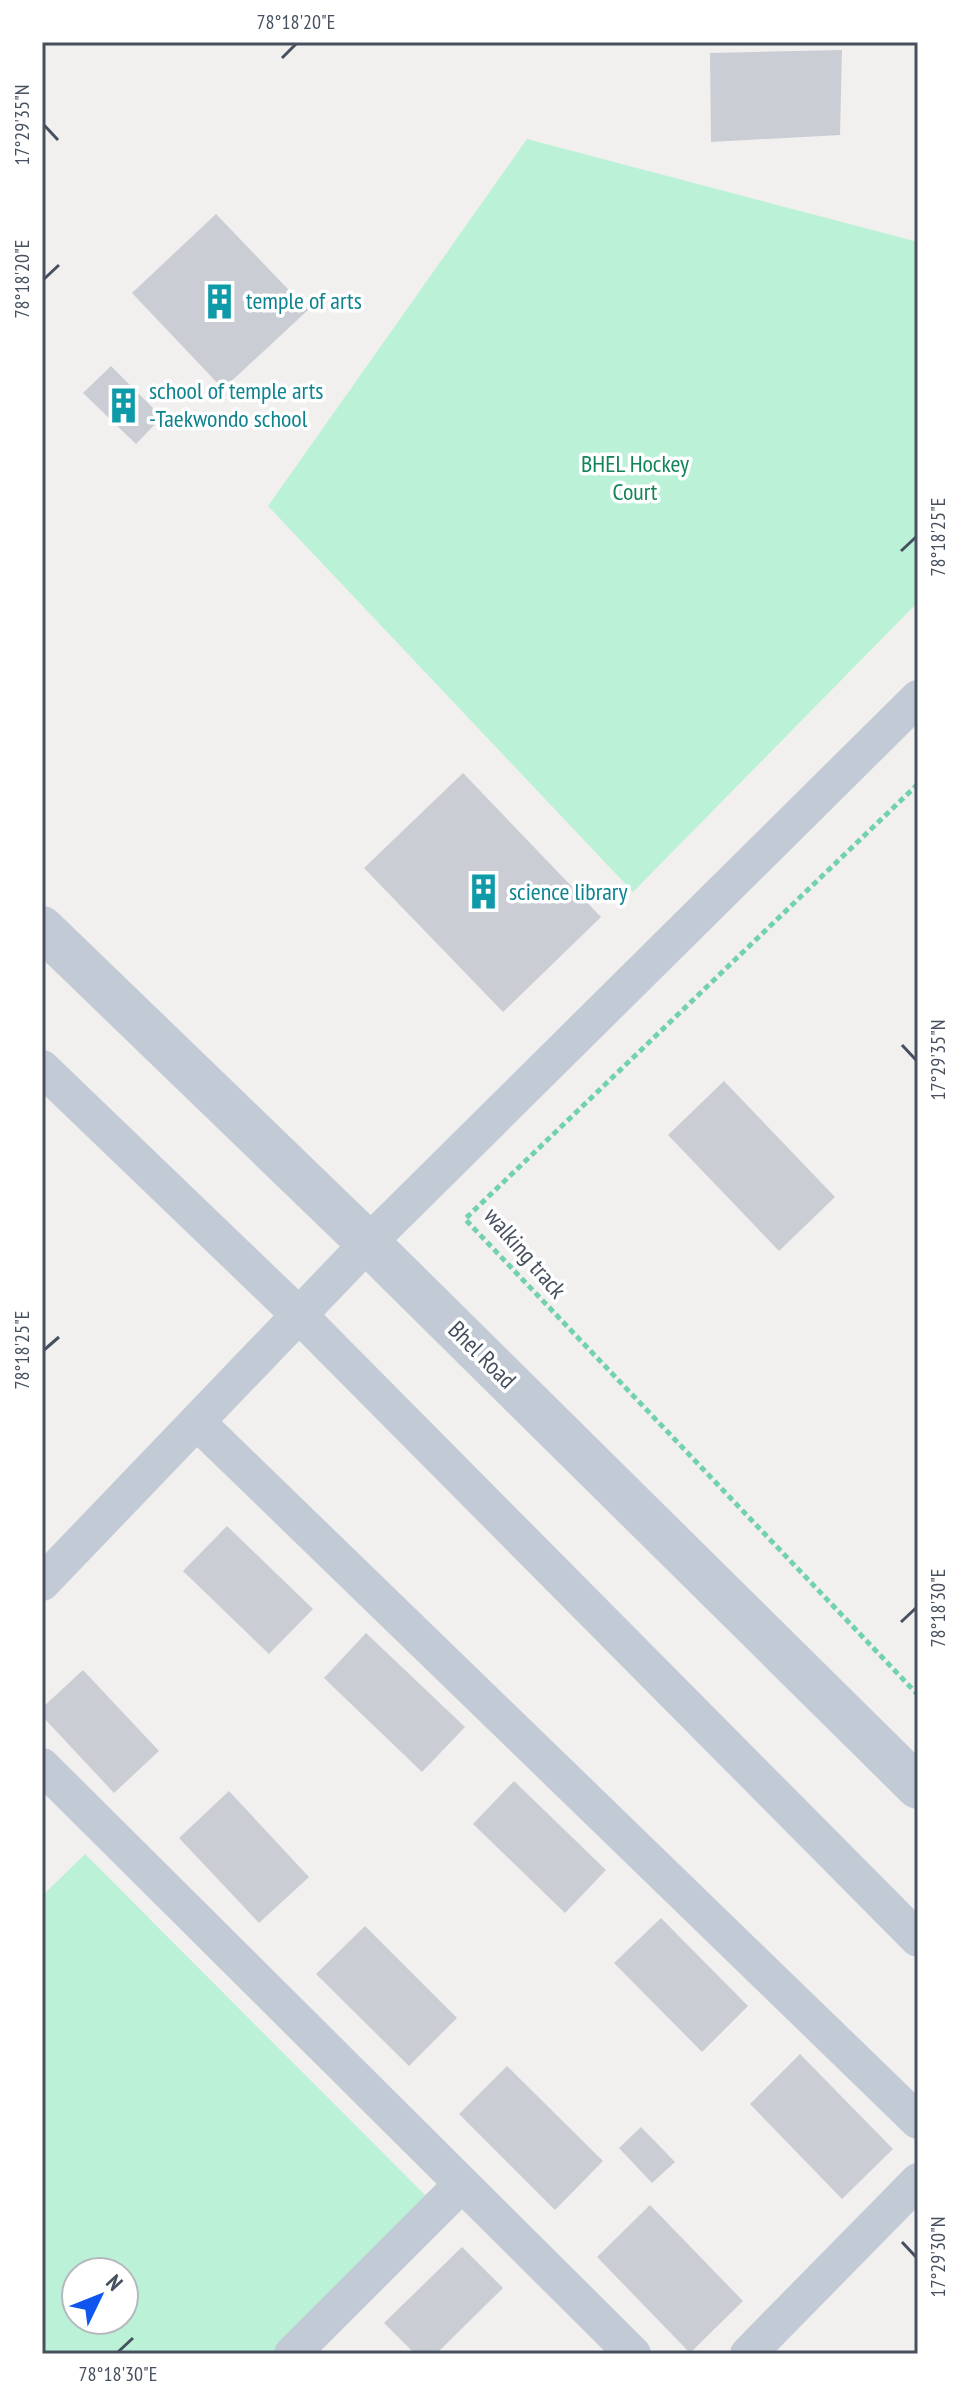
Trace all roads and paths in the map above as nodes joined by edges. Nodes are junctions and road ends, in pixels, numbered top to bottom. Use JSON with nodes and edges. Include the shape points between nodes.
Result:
{"nodes":[{"id":1,"x":918,"y":698,"type":"edge"},
{"id":2,"x":918,"y":784,"type":"edge"},
{"id":3,"x":42,"y":928,"type":"edge"},
{"id":4,"x":42,"y":1068,"type":"edge"},
{"id":5,"x":368,"y":1243,"type":"junction"},
{"id":6,"x":299,"y":1315,"type":"junction"},
{"id":7,"x":198,"y":1423,"type":"junction"},
{"id":8,"x":42,"y":1583,"type":"edge"},
{"id":9,"x":918,"y":1695,"type":"edge"},
{"id":10,"x":42,"y":1766,"type":"edge"},
{"id":11,"x":918,"y":1787,"type":"edge"},
{"id":12,"x":918,"y":1939,"type":"edge"},
{"id":13,"x":918,"y":2121,"type":"edge"},
{"id":14,"x":918,"y":2181,"type":"edge"},
{"id":15,"x":461,"y":2185,"type":"junction"},
{"id":16,"x":292,"y":2354,"type":"edge"},
{"id":17,"x":633,"y":2354,"type":"edge"},
{"id":18,"x":748,"y":2354,"type":"edge"}],
"edges":[{"from":1,"to":5,"type":"street"},
{"from":2,"to":9,"type":"path","name":"walking track","via":[[465,1219]]},
{"from":3,"to":5,"type":"street","name":"Bhel Road"},
{"from":4,"to":6,"type":"street"},
{"from":5,"to":6,"type":"street"},
{"from":5,"to":11,"type":"street","name":"Bhel Road"},
{"from":6,"to":7,"type":"street"},
{"from":6,"to":12,"type":"street"},
{"from":7,"to":8,"type":"street"},
{"from":7,"to":13,"type":"street"},
{"from":10,"to":15,"type":"street"},
{"from":14,"to":18,"type":"street"},
{"from":15,"to":16,"type":"street"},
{"from":15,"to":17,"type":"street"}]}
